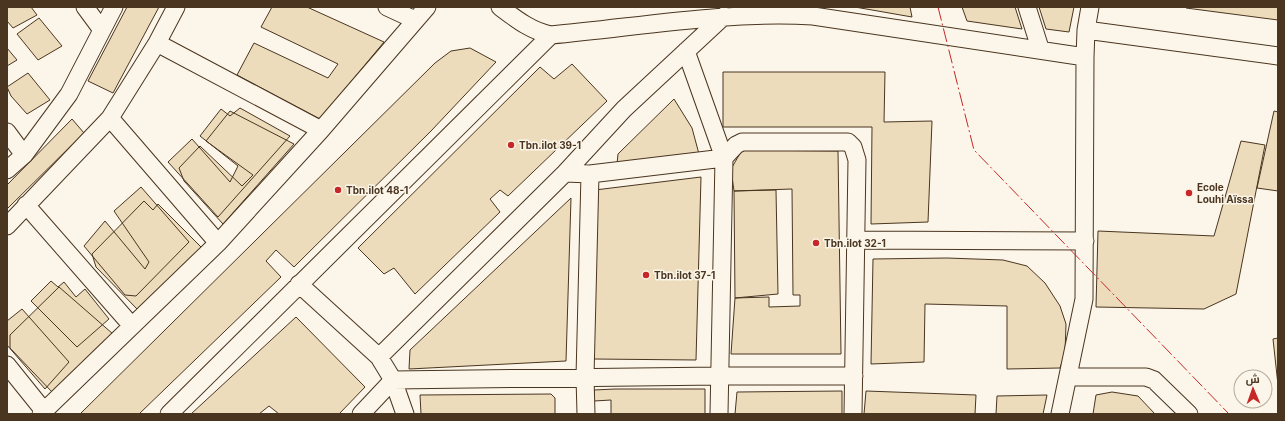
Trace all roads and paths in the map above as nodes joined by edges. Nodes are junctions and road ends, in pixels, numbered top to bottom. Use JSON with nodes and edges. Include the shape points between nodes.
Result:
{"nodes":[{"id":1,"x":85,"y":7,"type":"edge"},
{"id":2,"x":114,"y":7,"type":"edge"},
{"id":3,"x":176,"y":7,"type":"edge"},
{"id":4,"x":387,"y":7,"type":"edge"},
{"id":5,"x":427,"y":7,"type":"edge"},
{"id":6,"x":500,"y":7,"type":"edge"},
{"id":7,"x":1027,"y":7,"type":"edge"},
{"id":8,"x":1090,"y":7,"type":"edge"},
{"id":9,"x":814,"y":11,"type":"edge"},
{"id":10,"x":724,"y":16,"type":"junction"},
{"id":11,"x":415,"y":20,"type":"junction"},
{"id":12,"x":102,"y":30,"type":"junction"},
{"id":13,"x":1086,"y":30,"type":"junction"},
{"id":14,"x":551,"y":35,"type":"junction"},
{"id":15,"x":157,"y":43,"type":"junction"},
{"id":16,"x":1040,"y":48,"type":"junction"},
{"id":17,"x":686,"y":51,"type":"junction"},
{"id":18,"x":1278,"y":56,"type":"edge"},
{"id":19,"x":1085,"y":57,"type":"junction"},
{"id":20,"x":110,"y":118,"type":"junction"},
{"id":21,"x":321,"y":130,"type":"junction"},
{"id":22,"x":7,"y":132,"type":"edge"},
{"id":23,"x":24,"y":155,"type":"junction"},
{"id":24,"x":724,"y":158,"type":"junction"},
{"id":25,"x":7,"y":170,"type":"edge"},
{"id":26,"x":565,"y":173,"type":"junction"},
{"id":27,"x":590,"y":174,"type":"junction"},
{"id":28,"x":26,"y":205,"type":"junction"},
{"id":29,"x":7,"y":226,"type":"edge"},
{"id":30,"x":856,"y":240,"type":"junction"},
{"id":31,"x":1085,"y":241,"type":"junction"},
{"id":32,"x":218,"y":243,"type":"junction"},
{"id":33,"x":299,"y":284,"type":"junction"},
{"id":34,"x":132,"y":326,"type":"junction"},
{"id":35,"x":378,"y":357,"type":"junction"},
{"id":36,"x":7,"y":365,"type":"edge"},
{"id":37,"x":720,"y":376,"type":"junction"},
{"id":38,"x":854,"y":376,"type":"junction"},
{"id":39,"x":585,"y":377,"type":"junction"},
{"id":40,"x":1068,"y":377,"type":"junction"},
{"id":41,"x":393,"y":380,"type":"junction"},
{"id":42,"x":42,"y":412,"type":"edge"},
{"id":43,"x":169,"y":414,"type":"edge"},
{"id":44,"x":360,"y":414,"type":"edge"},
{"id":45,"x":405,"y":414,"type":"edge"},
{"id":46,"x":586,"y":414,"type":"edge"},
{"id":47,"x":719,"y":414,"type":"edge"},
{"id":48,"x":853,"y":414,"type":"edge"},
{"id":49,"x":1060,"y":414,"type":"edge"},
{"id":50,"x":1189,"y":414,"type":"edge"}],
"edges":[{"from":1,"to":12,"type":"street"},
{"from":2,"to":12,"type":"street"},
{"from":3,"to":15,"type":"street"},
{"from":4,"to":11,"type":"street"},
{"from":5,"to":11,"type":"street"},
{"from":6,"to":14,"type":"street","via":[[529,27]]},
{"from":7,"to":16,"type":"street"},
{"from":8,"to":13,"type":"street"},
{"from":9,"to":10,"type":"street"},
{"from":9,"to":16,"type":"street"},
{"from":10,"to":14,"type":"street"},
{"from":10,"to":17,"type":"street"},
{"from":11,"to":21,"type":"street"},
{"from":12,"to":23,"type":"street","via":[[69,94]]},
{"from":13,"to":18,"type":"street"},
{"from":13,"to":19,"type":"street"},
{"from":14,"to":33,"type":"street"},
{"from":15,"to":20,"type":"street"},
{"from":15,"to":21,"type":"street"},
{"from":16,"to":19,"type":"street"},
{"from":17,"to":24,"type":"street"},
{"from":17,"to":26,"type":"street","via":[[624,109]]},
{"from":19,"to":31,"type":"street"},
{"from":20,"to":28,"type":"street"},
{"from":20,"to":32,"type":"street"},
{"from":21,"to":32,"type":"street"},
{"from":22,"to":23,"type":"street"},
{"from":23,"to":25,"type":"street"},
{"from":24,"to":27,"type":"street"},
{"from":24,"to":30,"type":"street","via":[[736,144],[742,142],[848,142],[853,147],[857,160]]},
{"from":24,"to":37,"type":"street"},
{"from":26,"to":27,"type":"street"},
{"from":26,"to":35,"type":"street"},
{"from":27,"to":39,"type":"street"},
{"from":28,"to":29,"type":"street"},
{"from":28,"to":34,"type":"street"},
{"from":30,"to":31,"type":"street"},
{"from":30,"to":38,"type":"street"},
{"from":31,"to":40,"type":"street","via":[[1084,299]]},
{"from":32,"to":34,"type":"street"},
{"from":33,"to":35,"type":"street"},
{"from":33,"to":43,"type":"street"},
{"from":34,"to":42,"type":"street"},
{"from":35,"to":41,"type":"street"},
{"from":36,"to":42,"type":"street"},
{"from":37,"to":38,"type":"street"},
{"from":37,"to":39,"type":"street"},
{"from":37,"to":47,"type":"street"},
{"from":38,"to":48,"type":"street"},
{"from":39,"to":41,"type":"street"},
{"from":39,"to":46,"type":"street"},
{"from":40,"to":49,"type":"street"},
{"from":40,"to":50,"type":"street","via":[[1154,380]]},
{"from":41,"to":44,"type":"street"},
{"from":41,"to":45,"type":"street"}]}
